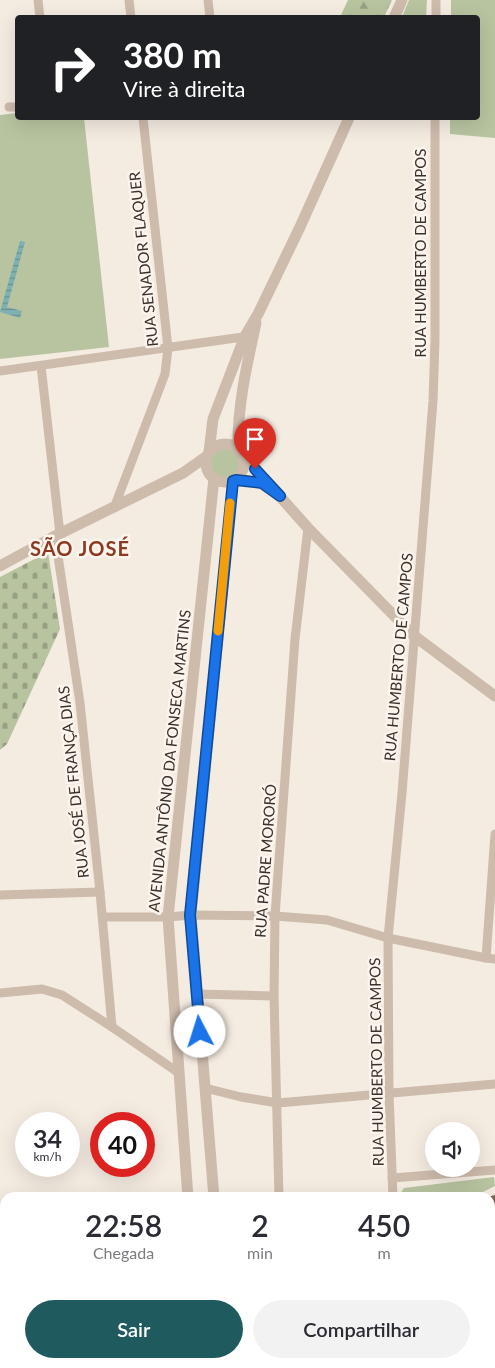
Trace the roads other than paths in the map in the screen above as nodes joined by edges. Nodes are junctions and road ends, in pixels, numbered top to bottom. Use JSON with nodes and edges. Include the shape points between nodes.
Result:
{"nodes":[{"id":1,"x":38,"y":0,"type":"edge"},
{"id":2,"x":129,"y":0,"type":"edge"},
{"id":3,"x":208,"y":0,"type":"edge"},
{"id":4,"x":402,"y":0,"type":"edge"},
{"id":5,"x":436,"y":0,"type":"edge"},
{"id":6,"x":40,"y":15,"type":"edge"},
{"id":7,"x":131,"y":15,"type":"edge"},
{"id":8,"x":210,"y":15,"type":"edge"},
{"id":9,"x":395,"y":15,"type":"edge"},
{"id":10,"x":436,"y":15,"type":"edge"},
{"id":11,"x":143,"y":120,"type":"edge"},
{"id":12,"x":348,"y":120,"type":"edge"},
{"id":13,"x":435,"y":120,"type":"edge"},
{"id":14,"x":249,"y":336,"type":"junction"},
{"id":15,"x":168,"y":348,"type":"junction"},
{"id":16,"x":41,"y":366,"type":"junction"},
{"id":17,"x":230,"y":370,"type":"junction"},
{"id":18,"x":0,"y":371,"type":"edge"},
{"id":19,"x":246,"y":372,"type":"junction"},
{"id":20,"x":240,"y":452,"type":"junction"},
{"id":21,"x":208,"y":454,"type":"junction"},
{"id":22,"x":182,"y":473,"type":"junction"},
{"id":23,"x":213,"y":477,"type":"junction"},
{"id":24,"x":234,"y":480,"type":"junction"},
{"id":25,"x":280,"y":496,"type":"junction"},
{"id":26,"x":114,"y":508,"type":"junction"},
{"id":27,"x":308,"y":528,"type":"junction"},
{"id":28,"x":57,"y":535,"type":"junction"},
{"id":29,"x":0,"y":566,"type":"edge"},
{"id":30,"x":413,"y":635,"type":"junction"},
{"id":31,"x":495,"y":696,"type":"edge"},
{"id":32,"x":495,"y":834,"type":"edge"},
{"id":33,"x":100,"y":892,"type":"junction"},
{"id":34,"x":0,"y":895,"type":"edge"},
{"id":35,"x":190,"y":915,"type":"junction"},
{"id":36,"x":275,"y":916,"type":"junction"},
{"id":37,"x":103,"y":917,"type":"junction"},
{"id":38,"x":168,"y":917,"type":"junction"},
{"id":39,"x":388,"y":938,"type":"junction"},
{"id":40,"x":490,"y":958,"type":"edge"},
{"id":41,"x":0,"y":993,"type":"edge"},
{"id":42,"x":196,"y":994,"type":"junction"},
{"id":43,"x":274,"y":996,"type":"junction"},
{"id":44,"x":112,"y":1027,"type":"junction"},
{"id":45,"x":179,"y":1073,"type":"junction"},
{"id":46,"x":495,"y":1084,"type":"edge"},
{"id":47,"x":205,"y":1088,"type":"junction"},
{"id":48,"x":390,"y":1093,"type":"junction"},
{"id":49,"x":278,"y":1103,"type":"junction"},
{"id":50,"x":495,"y":1170,"type":"edge"},
{"id":51,"x":392,"y":1178,"type":"junction"},
{"id":52,"x":188,"y":1192,"type":"edge"},
{"id":53,"x":214,"y":1192,"type":"edge"},
{"id":54,"x":279,"y":1192,"type":"edge"},
{"id":55,"x":393,"y":1192,"type":"edge"}],
"edges":[{"from":1,"to":6,"type":"street"},
{"from":2,"to":7,"type":"street"},
{"from":3,"to":8,"type":"street"},
{"from":4,"to":9,"type":"street"},
{"from":5,"to":10,"type":"street"},
{"from":11,"to":15,"type":"street","name":"RUA SENADOR FLAQUER"},
{"from":12,"to":14,"type":"street"},
{"from":13,"to":30,"type":"street","name":"RUA HUMBERTO DE CAMPOS","via":[[433,392]]},
{"from":14,"to":15,"type":"street"},
{"from":14,"to":17,"type":"street"},
{"from":14,"to":19,"type":"street"},
{"from":15,"to":16,"type":"street"},
{"from":15,"to":26,"type":"street","name":"RUA SENADOR FLAQUER","via":[[165,374]]},
{"from":16,"to":18,"type":"street"},
{"from":16,"to":28,"type":"street","name":"RUA JOSÉ DE FRANÇA DIAS"},
{"from":17,"to":19,"type":"street"},
{"from":17,"to":21,"type":"street","via":[[213,419]]},
{"from":19,"to":20,"type":"street","via":[[239,428]]},
{"from":20,"to":21,"type":"street","via":[[230,445],[222,445]]},
{"from":20,"to":24,"type":"street","via":[[244,469]]},
{"from":20,"to":25,"type":"street"},
{"from":21,"to":22,"type":"street"},
{"from":21,"to":23,"type":"street","via":[[206,467]]},
{"from":22,"to":23,"type":"street"},
{"from":22,"to":26,"type":"street"},
{"from":23,"to":24,"type":"street","via":[[225,482]]},
{"from":23,"to":38,"type":"street","name":"AVENIDA ANTÔNIO DA FONSECA MARTINS"},
{"from":24,"to":25,"type":"street","via":[[262,483]]},
{"from":24,"to":35,"type":"street"},
{"from":25,"to":27,"type":"street"},
{"from":26,"to":28,"type":"street"},
{"from":27,"to":30,"type":"street"},
{"from":27,"to":36,"type":"street","name":"RUA PADRE MORORÓ","via":[[295,639]]},
{"from":28,"to":29,"type":"street"},
{"from":28,"to":33,"type":"street","name":"RUA JOSÉ DE FRANÇA DIAS","via":[[80,703]]},
{"from":30,"to":31,"type":"street"},
{"from":30,"to":39,"type":"street","name":"RUA HUMBERTO DE CAMPOS"},
{"from":32,"to":40,"type":"street"},
{"from":33,"to":34,"type":"street"},
{"from":33,"to":37,"type":"street","name":"RUA JOSÉ DE FRANÇA DIAS"},
{"from":35,"to":36,"type":"street"},
{"from":35,"to":38,"type":"street"},
{"from":35,"to":42,"type":"street"},
{"from":36,"to":39,"type":"street","via":[[326,920]]},
{"from":36,"to":43,"type":"street","name":"RUA PADRE MORORÓ"},
{"from":37,"to":38,"type":"street"},
{"from":37,"to":44,"type":"street","name":"RUA JOSÉ DE FRANÇA DIAS"},
{"from":38,"to":45,"type":"street","name":"AVENIDA ANTÔNIO DA FONSECA MARTINS"},
{"from":39,"to":40,"type":"street"},
{"from":39,"to":48,"type":"street","name":"RUA HUMBERTO DE CAMPOS"},
{"from":41,"to":44,"type":"street","via":[[42,989],[62,995]]},
{"from":42,"to":43,"type":"street"},
{"from":42,"to":47,"type":"street"},
{"from":43,"to":49,"type":"street","name":"RUA PADRE MORORÓ"},
{"from":44,"to":45,"type":"street"},
{"from":45,"to":52,"type":"street","name":"AVENIDA ANTÔNIO DA FONSECA MARTINS"},
{"from":46,"to":48,"type":"street"},
{"from":47,"to":49,"type":"street"},
{"from":47,"to":53,"type":"street"},
{"from":48,"to":49,"type":"street"},
{"from":48,"to":51,"type":"street","name":"RUA HUMBERTO DE CAMPOS"},
{"from":49,"to":54,"type":"street","name":"RUA PADRE MORORÓ"},
{"from":50,"to":51,"type":"street"},
{"from":51,"to":55,"type":"street","name":"RUA HUMBERTO DE CAMPOS"}]}
